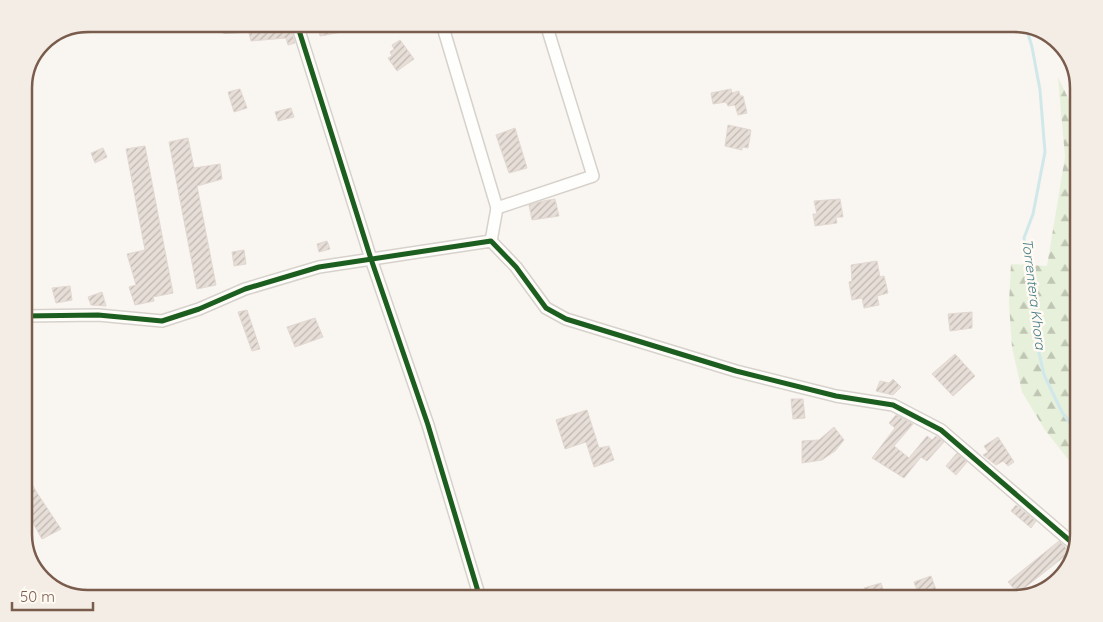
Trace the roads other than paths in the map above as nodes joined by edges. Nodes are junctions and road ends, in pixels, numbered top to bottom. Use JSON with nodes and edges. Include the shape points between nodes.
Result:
{"nodes":[{"id":1,"x":300,"y":32,"type":"edge"},
{"id":2,"x":444,"y":32,"type":"edge"},
{"id":3,"x":548,"y":32,"type":"edge"},
{"id":4,"x":497,"y":208,"type":"junction"},
{"id":5,"x":491,"y":241,"type":"junction"},
{"id":6,"x":371,"y":259,"type":"junction"},
{"id":7,"x":33,"y":316,"type":"edge"},
{"id":8,"x":1070,"y":541,"type":"edge"},
{"id":9,"x":478,"y":590,"type":"edge"}],
"edges":[{"from":1,"to":6,"type":"street"},
{"from":2,"to":4,"type":"street"},
{"from":3,"to":4,"type":"street","via":[[593,176]]},
{"from":4,"to":5,"type":"street"},
{"from":5,"to":6,"type":"street"},
{"from":5,"to":8,"type":"street","via":[[516,267],[546,308],[566,319],[736,371],[836,396],[893,405],[915,415],[941,430]]},
{"from":6,"to":7,"type":"street","via":[[319,267],[245,289],[162,321],[98,315]]},
{"from":6,"to":9,"type":"street","via":[[428,425]]}]}
